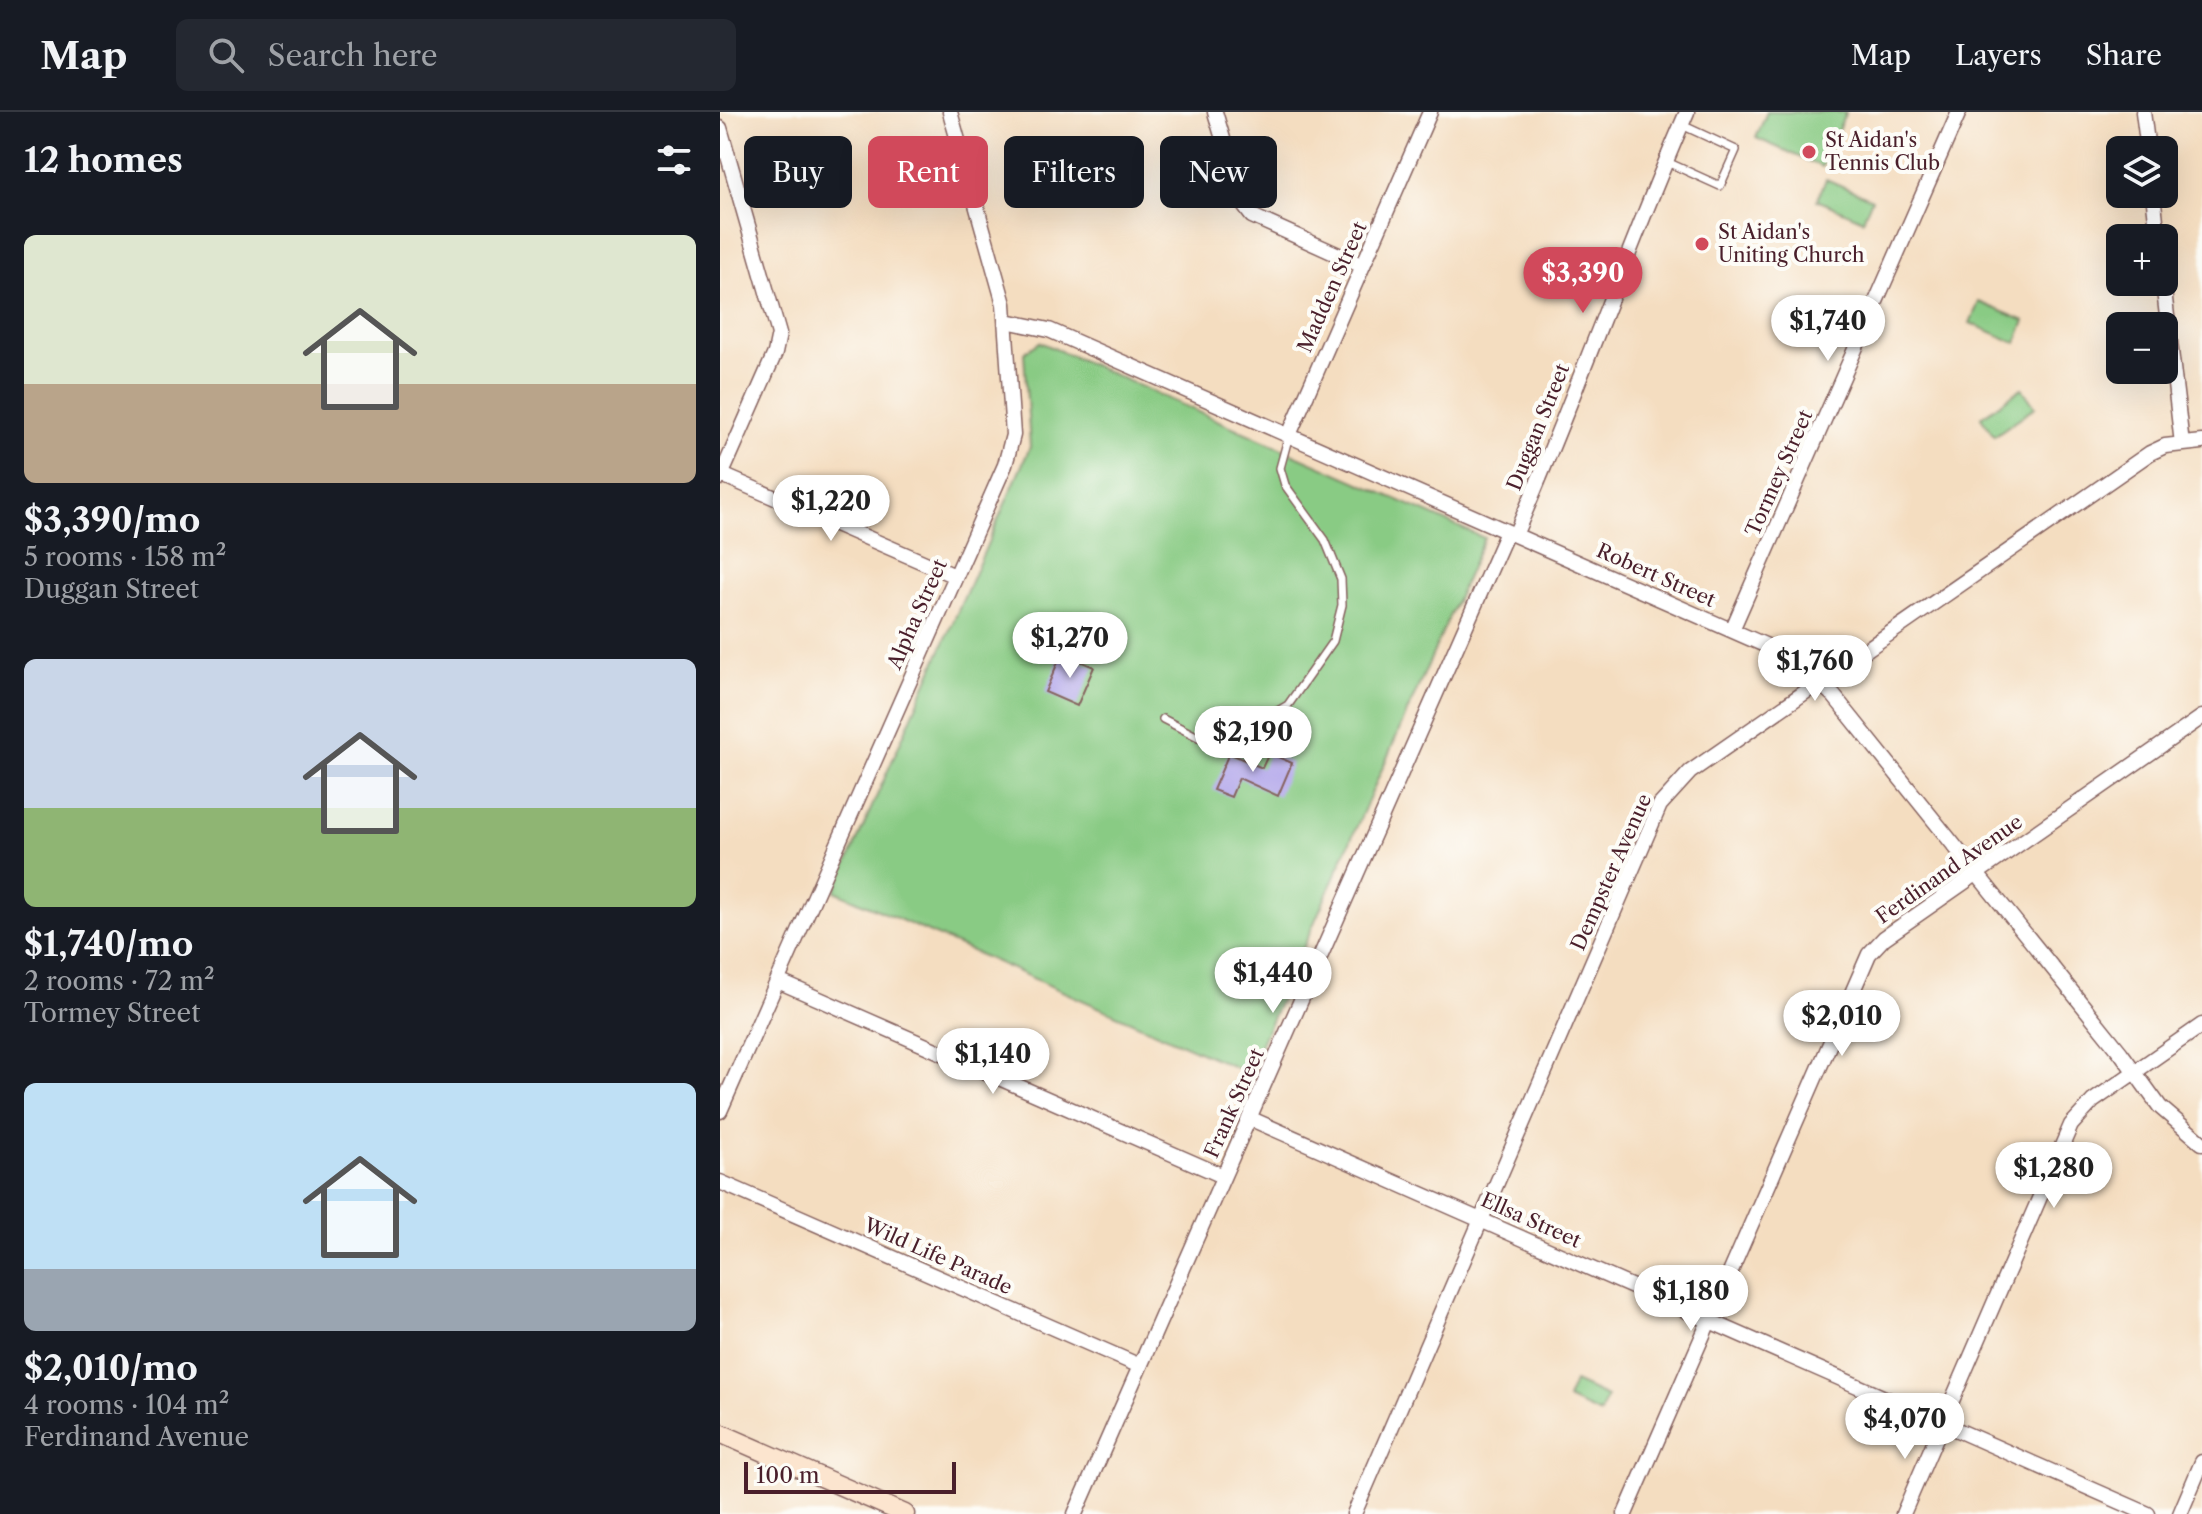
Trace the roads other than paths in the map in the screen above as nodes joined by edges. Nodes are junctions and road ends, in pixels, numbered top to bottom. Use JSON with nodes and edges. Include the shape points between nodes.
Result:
{"nodes":[{"id":1,"x":950,"y":112,"type":"edge"},
{"id":2,"x":1215,"y":112,"type":"edge"},
{"id":3,"x":1430,"y":112,"type":"edge"},
{"id":4,"x":1959,"y":112,"type":"edge"},
{"id":5,"x":2143,"y":112,"type":"edge"},
{"id":6,"x":1684,"y":119,"type":"edge"},
{"id":7,"x":720,"y":128,"type":"edge"},
{"id":8,"x":2146,"y":136,"type":"edge"},
{"id":9,"x":1666,"y":162,"type":"junction"},
{"id":10,"x":1363,"y":266,"type":"junction"},
{"id":11,"x":2165,"y":296,"type":"edge"},
{"id":12,"x":1006,"y":321,"type":"junction"},
{"id":13,"x":1289,"y":435,"type":"junction"},
{"id":14,"x":2202,"y":442,"type":"edge"},
{"id":15,"x":2182,"y":444,"type":"junction"},
{"id":16,"x":721,"y":475,"type":"edge"},
{"id":17,"x":1511,"y":533,"type":"junction"},
{"id":18,"x":955,"y":576,"type":"junction"},
{"id":19,"x":1732,"y":630,"type":"junction"},
{"id":20,"x":1821,"y":681,"type":"junction"},
{"id":21,"x":2202,"y":717,"type":"edge"},
{"id":22,"x":1163,"y":719,"type":"dead end"},
{"id":23,"x":1977,"y":874,"type":"junction"},
{"id":24,"x":778,"y":981,"type":"junction"},
{"id":25,"x":2202,"y":1025,"type":"edge"},
{"id":26,"x":2134,"y":1072,"type":"junction"},
{"id":27,"x":720,"y":1111,"type":"edge"},
{"id":28,"x":1249,"y":1118,"type":"junction"},
{"id":29,"x":2202,"y":1143,"type":"edge"},
{"id":30,"x":1223,"y":1176,"type":"junction"},
{"id":31,"x":720,"y":1182,"type":"edge"},
{"id":32,"x":1482,"y":1220,"type":"junction"},
{"id":33,"x":1710,"y":1321,"type":"junction"},
{"id":34,"x":1140,"y":1366,"type":"junction"},
{"id":35,"x":1942,"y":1424,"type":"junction"},
{"id":36,"x":720,"y":1433,"type":"edge"},
{"id":37,"x":2202,"y":1462,"type":"edge"},
{"id":38,"x":905,"y":1514,"type":"edge"},
{"id":39,"x":1075,"y":1514,"type":"edge"},
{"id":40,"x":1354,"y":1514,"type":"edge"},
{"id":41,"x":1625,"y":1514,"type":"edge"},
{"id":42,"x":1903,"y":1514,"type":"edge"},
{"id":43,"x":2148,"y":1514,"type":"edge"},
{"id":44,"x":2180,"y":1514,"type":"edge"}],
"edges":[{"from":1,"to":12,"type":"street","name":"Alpha Street"},
{"from":2,"to":10,"type":"street","via":[[1242,203],[1252,216]]},
{"from":3,"to":10,"type":"street","name":"Madden Street"},
{"from":4,"to":19,"type":"street","name":"Tormey Street"},
{"from":5,"to":8,"type":"street"},
{"from":6,"to":9,"type":"street","name":"Duggan Street"},
{"from":6,"to":9,"type":"lane","via":[[1736,150],[1720,186]]},
{"from":7,"to":16,"type":"street","via":[[779,334]]},
{"from":9,"to":17,"type":"street","name":"Duggan Street","via":[[1559,434]]},
{"from":10,"to":13,"type":"street","name":"Madden Street"},
{"from":11,"to":15,"type":"street"},
{"from":12,"to":13,"type":"street","name":"Robert Street","via":[[1049,330]]},
{"from":12,"to":18,"type":"street","name":"Alpha Street","via":[[1013,441]]},
{"from":13,"to":17,"type":"street","name":"Robert Street"},
{"from":13,"to":22,"type":"lane","via":[[1280,468],[1285,485],[1325,540],[1341,579],[1342,605],[1333,641],[1288,705],[1259,722],[1220,738],[1202,739]]},
{"from":14,"to":15,"type":"street","name":"Dempster Avenue"},
{"from":15,"to":20,"type":"street","name":"Dempster Avenue","via":[[2150,453]]},
{"from":16,"to":18,"type":"street"},
{"from":17,"to":19,"type":"street","name":"Robert Street"},
{"from":17,"to":28,"type":"street","name":"Frank Street"},
{"from":18,"to":24,"type":"street","name":"Alpha Street"},
{"from":19,"to":20,"type":"street","name":"Robert Street","via":[[1792,657]]},
{"from":20,"to":23,"type":"street","name":"Robert Street"},
{"from":20,"to":32,"type":"street","name":"Dempster Avenue","via":[[1682,778],[1664,798]]},
{"from":21,"to":23,"type":"street","name":"Ferdinand Avenue"},
{"from":23,"to":26,"type":"street","name":"Robert Street"},
{"from":23,"to":33,"type":"street","name":"Ferdinand Avenue","via":[[1884,938],[1862,965]]},
{"from":24,"to":27,"type":"street","name":"Alpha Street"},
{"from":24,"to":30,"type":"street"},
{"from":25,"to":26,"type":"street"},
{"from":26,"to":29,"type":"street","name":"Robert Street","via":[[2160,1107]]},
{"from":26,"to":35,"type":"street","via":[[2093,1101],[2071,1125]]},
{"from":28,"to":30,"type":"street","name":"Frank Street"},
{"from":28,"to":32,"type":"street","name":"Ellsa Street"},
{"from":30,"to":34,"type":"street","name":"Frank Street"},
{"from":31,"to":34,"type":"street","name":"Wild Life Parade"},
{"from":32,"to":33,"type":"street","name":"Ellsa Street"},
{"from":32,"to":40,"type":"street","name":"Dempster Avenue"},
{"from":33,"to":35,"type":"street","name":"Ellsa Street"},
{"from":33,"to":41,"type":"street","name":"Ferdinand Avenue"},
{"from":34,"to":39,"type":"street","name":"Frank Street"},
{"from":35,"to":42,"type":"street"},
{"from":35,"to":43,"type":"street","name":"Ellsa Street"},
{"from":36,"to":38,"type":"main road"},
{"from":37,"to":44,"type":"street"}]}
